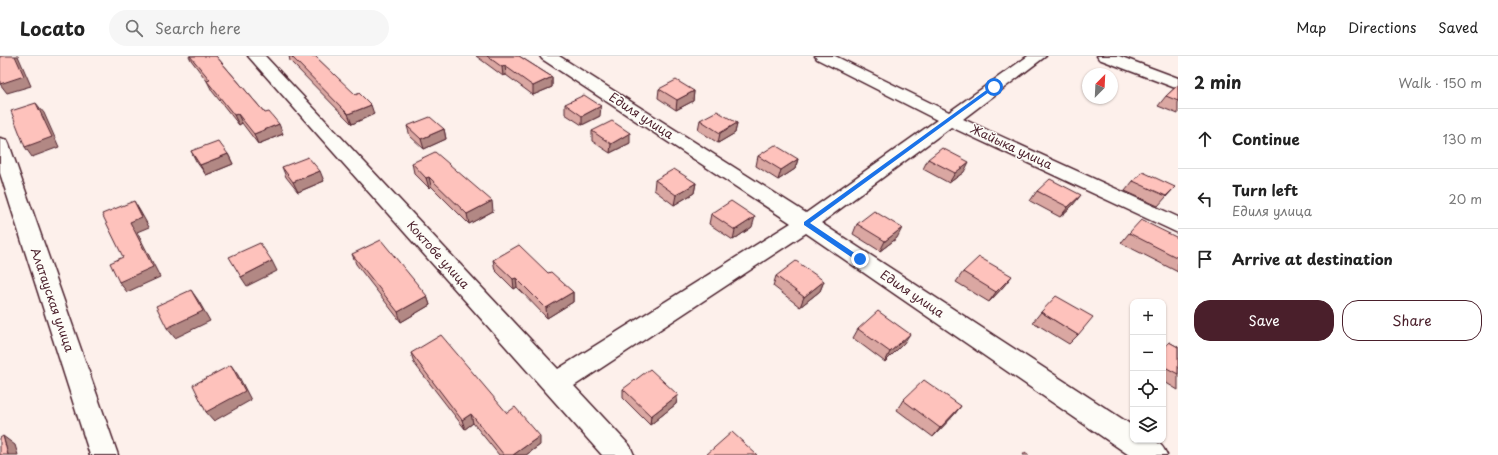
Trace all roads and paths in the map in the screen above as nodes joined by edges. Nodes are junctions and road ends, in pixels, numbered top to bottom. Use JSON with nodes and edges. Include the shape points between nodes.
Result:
{"nodes":[{"id":1,"x":256,"y":56,"type":"edge"},
{"id":2,"x":548,"y":56,"type":"edge"},
{"id":3,"x":823,"y":56,"type":"edge"},
{"id":4,"x":1038,"y":56,"type":"edge"},
{"id":5,"x":1105,"y":56,"type":"edge"},
{"id":6,"x":1178,"y":84,"type":"edge"},
{"id":7,"x":950,"y":119,"type":"junction"},
{"id":8,"x":0,"y":144,"type":"edge"},
{"id":9,"x":806,"y":223,"type":"junction"},
{"id":10,"x":1178,"y":226,"type":"edge"},
{"id":11,"x":556,"y":384,"type":"junction"},
{"id":12,"x":104,"y":455,"type":"edge"},
{"id":13,"x":620,"y":455,"type":"edge"},
{"id":14,"x":1153,"y":455,"type":"edge"}],
"edges":[{"from":1,"to":11,"type":"street","name":"Коктобе улица"},
{"from":2,"to":9,"type":"street","name":"Едиля улица"},
{"from":3,"to":7,"type":"street","name":"Жайыка улица"},
{"from":4,"to":7,"type":"street"},
{"from":5,"to":6,"type":"street"},
{"from":7,"to":9,"type":"street"},
{"from":7,"to":10,"type":"street","name":"Жайыка улица"},
{"from":8,"to":12,"type":"street","name":"Алатауская улица"},
{"from":9,"to":11,"type":"street"},
{"from":9,"to":14,"type":"street","name":"Едиля улица"},
{"from":11,"to":13,"type":"street","name":"Коктобе улица"}]}
